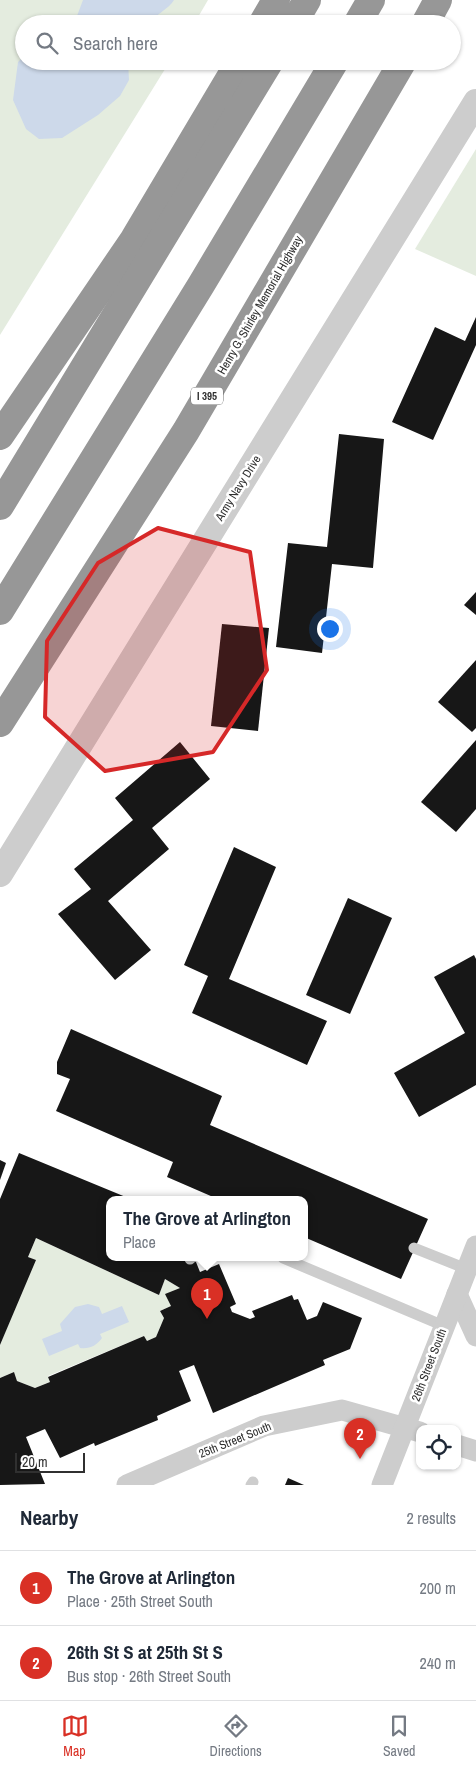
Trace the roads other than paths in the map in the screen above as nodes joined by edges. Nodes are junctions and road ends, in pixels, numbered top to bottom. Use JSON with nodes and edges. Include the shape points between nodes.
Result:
{"nodes":[{"id":1,"x":276,"y":0,"type":"edge"},
{"id":2,"x":307,"y":0,"type":"edge"},
{"id":3,"x":371,"y":0,"type":"edge"},
{"id":4,"x":438,"y":0,"type":"edge"},
{"id":5,"x":267,"y":15,"type":"edge"},
{"id":6,"x":298,"y":15,"type":"edge"},
{"id":7,"x":362,"y":15,"type":"edge"},
{"id":8,"x":429,"y":15,"type":"edge"},
{"id":9,"x":235,"y":70,"type":"edge"},
{"id":10,"x":265,"y":70,"type":"edge"},
{"id":11,"x":329,"y":70,"type":"edge"},
{"id":12,"x":398,"y":70,"type":"edge"},
{"id":13,"x":476,"y":102,"type":"edge"},
{"id":14,"x":0,"y":436,"type":"edge"},
{"id":15,"x":0,"y":506,"type":"edge"},
{"id":16,"x":0,"y":611,"type":"edge"},
{"id":17,"x":0,"y":723,"type":"edge"},
{"id":18,"x":0,"y":874,"type":"edge"},
{"id":19,"x":476,"y":1246,"type":"edge"},
{"id":20,"x":414,"y":1248,"type":"dead end"},
{"id":21,"x":290,"y":1261,"type":"edge"},
{"id":22,"x":467,"y":1269,"type":"junction"},
{"id":23,"x":457,"y":1294,"type":"junction"},
{"id":24,"x":444,"y":1326,"type":"junction"},
{"id":25,"x":476,"y":1336,"type":"edge"},
{"id":26,"x":412,"y":1429,"type":"edge"},
{"id":27,"x":461,"y":1446,"type":"edge"},
{"id":28,"x":476,"y":1451,"type":"edge"},
{"id":29,"x":127,"y":1485,"type":"edge"},
{"id":30,"x":382,"y":1485,"type":"edge"}],
"edges":[{"from":1,"to":5,"type":"highway"},
{"from":2,"to":6,"type":"highway"},
{"from":3,"to":7,"type":"highway"},
{"from":4,"to":8,"type":"highway"},
{"from":9,"to":14,"type":"highway","via":[[134,238]]},
{"from":10,"to":15,"type":"highway"},
{"from":11,"to":16,"type":"highway","via":[[201,285]]},
{"from":12,"to":17,"type":"highway","name":"Henry G. Shirley Memorial Highway","number":"I 395","via":[[186,431]]},
{"from":13,"to":18,"type":"street","name":"Army Navy Drive"},
{"from":19,"to":22,"type":"street","name":"26th Street South"},
{"from":20,"to":22,"type":"lane"},
{"from":21,"to":24,"type":"lane"},
{"from":22,"to":23,"type":"street","name":"26th Street South"},
{"from":23,"to":24,"type":"street","name":"26th Street South"},
{"from":23,"to":25,"type":"street"},
{"from":24,"to":26,"type":"street","name":"26th Street South"},
{"from":26,"to":29,"type":"street","name":"25th Street South","via":[[342,1410],[264,1426]]},
{"from":26,"to":30,"type":"street","name":"26th Street South"},
{"from":27,"to":28,"type":"street"}]}
